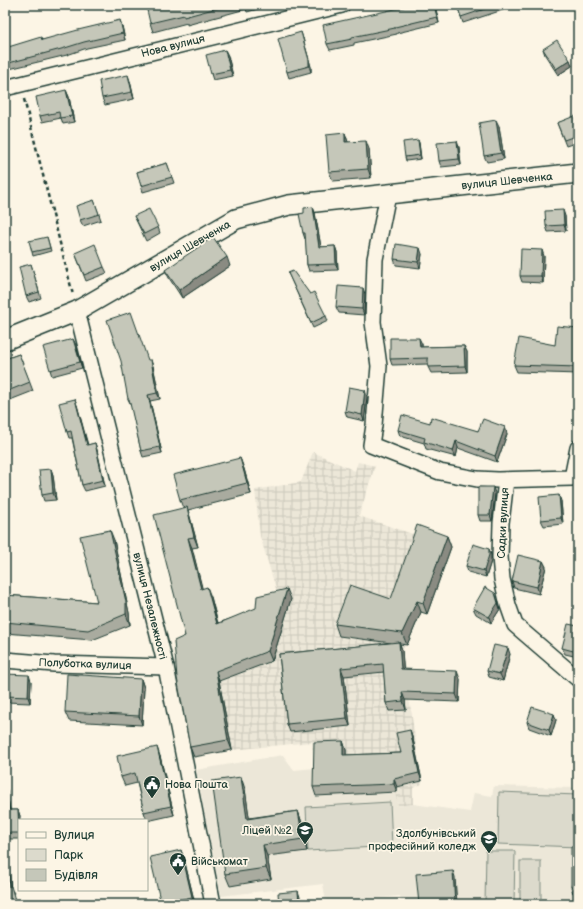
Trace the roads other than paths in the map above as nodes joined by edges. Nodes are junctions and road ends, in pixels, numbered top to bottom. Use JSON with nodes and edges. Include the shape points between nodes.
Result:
{"nodes":[{"id":1,"x":342,"y":5,"type":"edge"},
{"id":2,"x":5,"y":88,"type":"edge"},
{"id":3,"x":578,"y":173,"type":"edge"},
{"id":4,"x":388,"y":194,"type":"junction"},
{"id":5,"x":77,"y":311,"type":"junction"},
{"id":6,"x":5,"y":340,"type":"edge"},
{"id":7,"x":578,"y":448,"type":"edge"},
{"id":8,"x":506,"y":480,"type":"junction"},
{"id":9,"x":5,"y":660,"type":"edge"},
{"id":10,"x":166,"y":667,"type":"junction"},
{"id":11,"x":578,"y":679,"type":"edge"},
{"id":12,"x":213,"y":904,"type":"edge"}],
"edges":[{"from":1,"to":2,"type":"street","name":"Нова вулиця"},
{"from":3,"to":4,"type":"main road","name":"вулиця Шевченка"},
{"from":4,"to":5,"type":"main road","name":"вулиця Шевченка","via":[[289,205],[236,219]]},
{"from":4,"to":8,"type":"street","via":[[375,259],[373,322],[379,366],[371,445],[440,472],[477,479]]},
{"from":5,"to":6,"type":"main road","name":"вулиця Шевченка"},
{"from":5,"to":10,"type":"street","name":"вулиця Незалежності"},
{"from":7,"to":8,"type":"street","via":[[572,478]]},
{"from":8,"to":11,"type":"street","name":"Садки вулиця","via":[[500,557],[502,579],[515,625]]},
{"from":9,"to":10,"type":"street","name":"Полуботка вулиця"},
{"from":10,"to":12,"type":"street","name":"вулиця Незалежності"}]}
